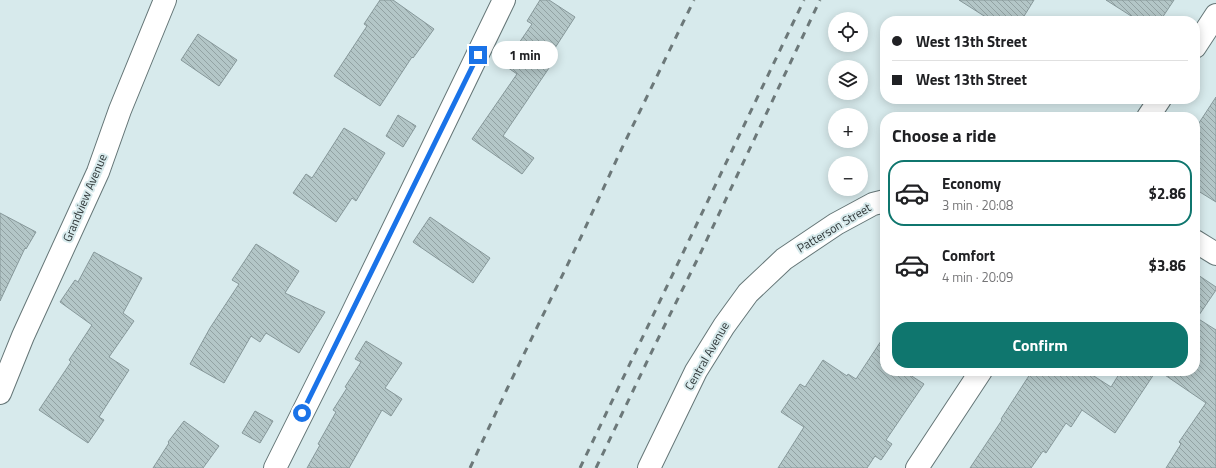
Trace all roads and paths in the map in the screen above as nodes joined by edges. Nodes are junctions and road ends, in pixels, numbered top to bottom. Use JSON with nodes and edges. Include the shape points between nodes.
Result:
{"nodes":[{"id":1,"x":165,"y":0,"type":"edge"},
{"id":2,"x":504,"y":0,"type":"edge"},
{"id":3,"x":1216,"y":15,"type":"edge"},
{"id":4,"x":1200,"y":39,"type":"edge"},
{"id":5,"x":880,"y":202,"type":"edge"},
{"id":6,"x":1200,"y":244,"type":"edge"},
{"id":7,"x":1216,"y":254,"type":"edge"},
{"id":8,"x":784,"y":259,"type":"joint"},
{"id":9,"x":978,"y":376,"type":"edge"},
{"id":10,"x":0,"y":393,"type":"edge"},
{"id":11,"x":275,"y":468,"type":"edge"},
{"id":12,"x":649,"y":468,"type":"edge"},
{"id":13,"x":917,"y":468,"type":"edge"}],
"edges":[{"from":1,"to":10,"type":"street","name":"Grandview Avenue","via":[[120,110],[98,172],[23,336]]},
{"from":2,"to":11,"type":"street"},
{"from":3,"to":4,"type":"street"},
{"from":5,"to":8,"type":"street","name":"Patterson Street","via":[[836,224]]},
{"from":6,"to":7,"type":"street"},
{"from":8,"to":12,"type":"street","name":"Central Avenue","via":[[748,293],[724,326],[696,371]]},
{"from":9,"to":13,"type":"street"}]}
